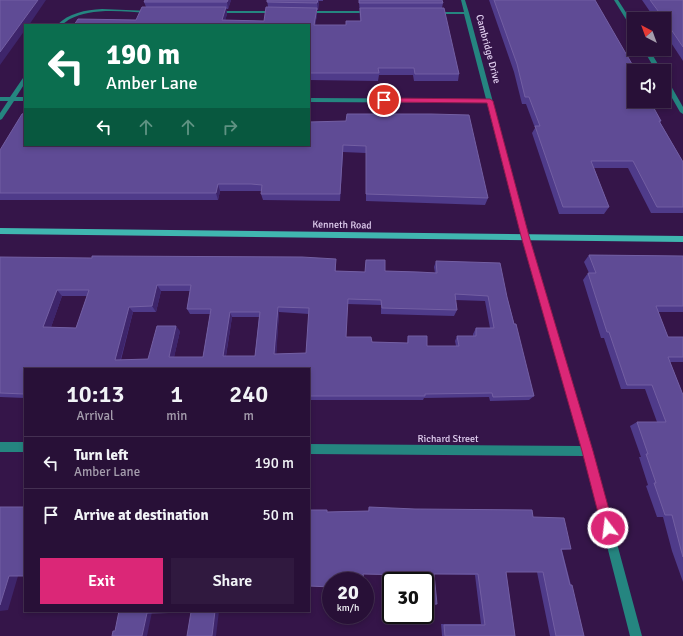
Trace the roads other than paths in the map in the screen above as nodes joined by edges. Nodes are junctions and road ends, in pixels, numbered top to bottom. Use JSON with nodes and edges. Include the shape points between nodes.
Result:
{"nodes":[{"id":1,"x":463,"y":0,"type":"edge"},
{"id":2,"x":616,"y":0,"type":"edge"},
{"id":3,"x":158,"y":12,"type":"edge"},
{"id":4,"x":213,"y":12,"type":"edge"},
{"id":5,"x":284,"y":12,"type":"edge"},
{"id":6,"x":300,"y":12,"type":"edge"},
{"id":7,"x":380,"y":12,"type":"edge"},
{"id":8,"x":427,"y":13,"type":"edge"},
{"id":9,"x":467,"y":13,"type":"junction"},
{"id":10,"x":627,"y":18,"type":"edge"},
{"id":11,"x":59,"y":24,"type":"edge"},
{"id":12,"x":24,"y":81,"type":"edge"},
{"id":13,"x":671,"y":91,"type":"edge"},
{"id":14,"x":0,"y":99,"type":"edge"},
{"id":15,"x":13,"y":99,"type":"junction"},
{"id":16,"x":24,"y":99,"type":"edge"},
{"id":17,"x":310,"y":100,"type":"edge"},
{"id":18,"x":490,"y":101,"type":"junction"},
{"id":19,"x":683,"y":112,"type":"edge"},
{"id":20,"x":0,"y":118,"type":"edge"},
{"id":21,"x":0,"y":232,"type":"edge"},
{"id":22,"x":525,"y":236,"type":"junction"},
{"id":23,"x":683,"y":239,"type":"edge"},
{"id":24,"x":0,"y":447,"type":"edge"},
{"id":25,"x":24,"y":447,"type":"edge"},
{"id":26,"x":310,"y":449,"type":"edge"},
{"id":27,"x":587,"y":451,"type":"junction"},
{"id":28,"x":636,"y":636,"type":"edge"}],
"edges":[{"from":1,"to":9,"type":"street","name":"Cambridge Drive"},
{"from":2,"to":10,"type":"street"},
{"from":3,"to":11,"type":"street","via":[[86,11],[68,17]]},
{"from":4,"to":5,"type":"street"},
{"from":6,"to":7,"type":"street"},
{"from":8,"to":9,"type":"street"},
{"from":9,"to":18,"type":"street","name":"Cambridge Drive"},
{"from":12,"to":15,"type":"street"},
{"from":13,"to":19,"type":"street"},
{"from":14,"to":15,"type":"street"},
{"from":15,"to":16,"type":"street"},
{"from":15,"to":20,"type":"street"},
{"from":17,"to":18,"type":"street"},
{"from":18,"to":22,"type":"street","name":"Cambridge Drive"},
{"from":21,"to":22,"type":"street","name":"Kenneth Road"},
{"from":22,"to":23,"type":"street","name":"Kenneth Road"},
{"from":22,"to":27,"type":"street","name":"Cambridge Drive"},
{"from":24,"to":25,"type":"street"},
{"from":26,"to":27,"type":"street","name":"Richard Street"},
{"from":27,"to":28,"type":"street","name":"Cambridge Drive"}]}
